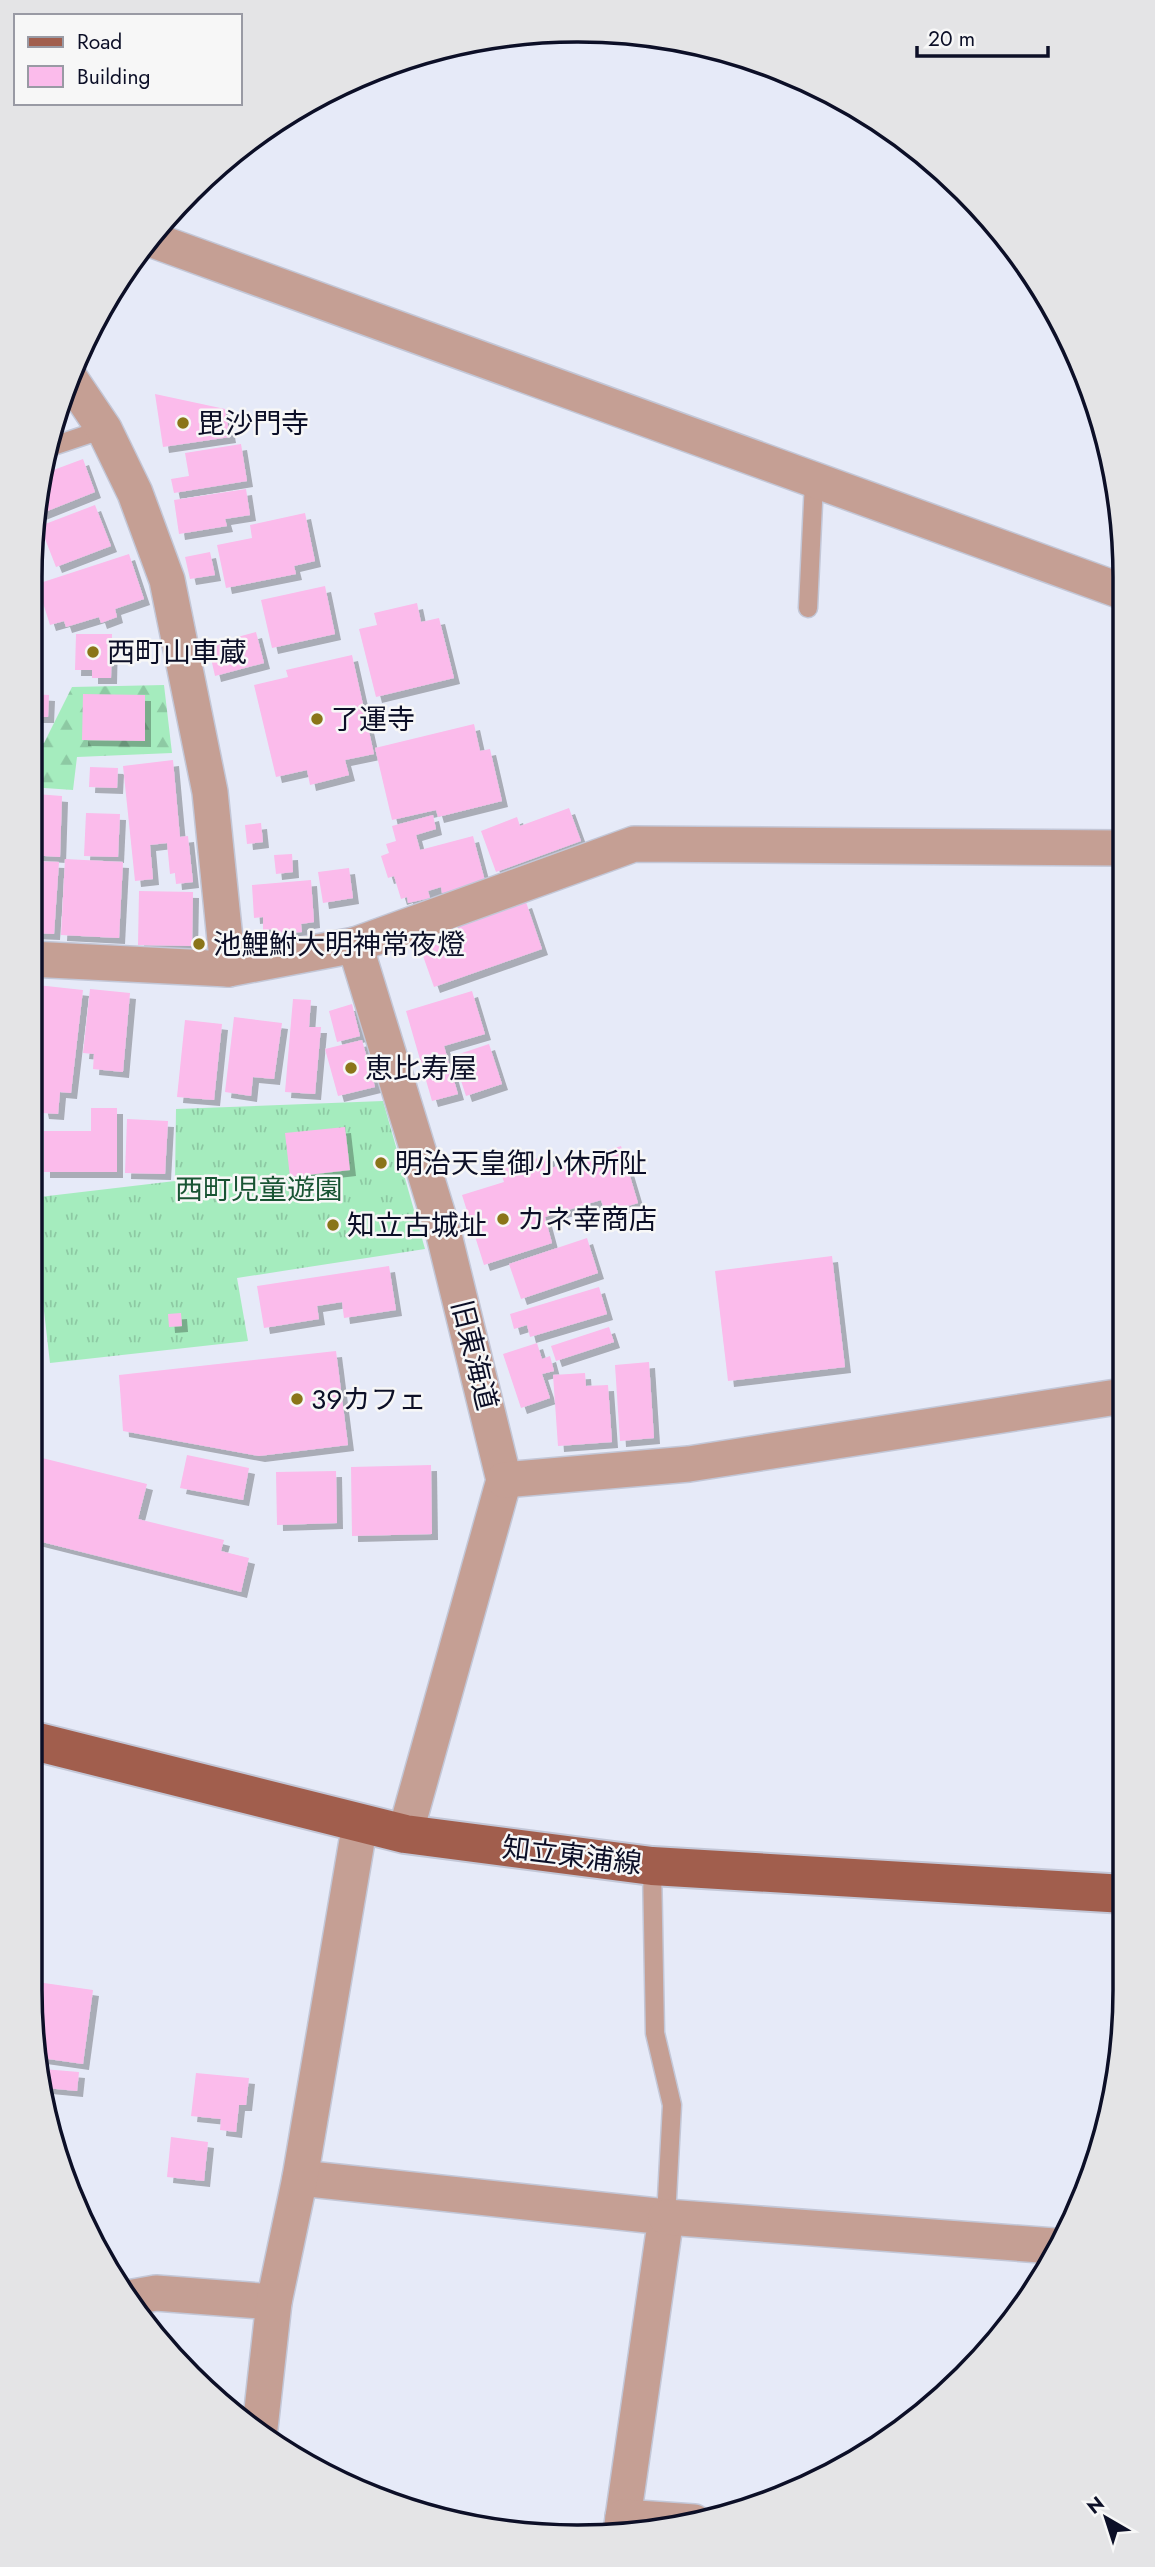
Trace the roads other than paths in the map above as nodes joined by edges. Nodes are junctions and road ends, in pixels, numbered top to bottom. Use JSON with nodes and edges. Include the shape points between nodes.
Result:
{"nodes":[{"id":1,"x":160,"y":243,"type":"edge"},
{"id":2,"x":77,"y":388,"type":"edge"},
{"id":3,"x":104,"y":429,"type":"junction"},
{"id":4,"x":59,"y":444,"type":"edge"},
{"id":5,"x":814,"y":482,"type":"junction"},
{"id":6,"x":1113,"y":588,"type":"edge"},
{"id":7,"x":808,"y":608,"type":"dead end"},
{"id":8,"x":1113,"y":848,"type":"edge"},
{"id":9,"x":355,"y":946,"type":"junction"},
{"id":10,"x":42,"y":961,"type":"edge"},
{"id":11,"x":228,"y":969,"type":"junction"},
{"id":12,"x":1113,"y":1398,"type":"edge"},
{"id":13,"x":504,"y":1480,"type":"junction"},
{"id":14,"x":42,"y":1743,"type":"edge"},
{"id":15,"x":360,"y":1823,"type":"junction"},
{"id":16,"x":405,"y":1834,"type":"junction"},
{"id":17,"x":652,"y":1866,"type":"junction"},
{"id":18,"x":1113,"y":1893,"type":"edge"},
{"id":19,"x":300,"y":2178,"type":"junction"},
{"id":20,"x":666,"y":2217,"type":"junction"},
{"id":21,"x":1047,"y":2245,"type":"edge"},
{"id":22,"x":139,"y":2296,"type":"edge"},
{"id":23,"x":274,"y":2302,"type":"junction"},
{"id":24,"x":261,"y":2421,"type":"edge"},
{"id":25,"x":622,"y":2523,"type":"edge"}],
"edges":[{"from":1,"to":5,"type":"street"},
{"from":2,"to":3,"type":"street"},
{"from":3,"to":4,"type":"lane"},
{"from":3,"to":11,"type":"street","via":[[135,493],[167,580],[210,792]]},
{"from":5,"to":6,"type":"street"},
{"from":5,"to":7,"type":"lane"},
{"from":8,"to":9,"type":"street","via":[[634,844]]},
{"from":9,"to":11,"type":"street"},
{"from":9,"to":13,"type":"street","name":"旧東海道","via":[[444,1235]]},
{"from":10,"to":11,"type":"street"},
{"from":12,"to":13,"type":"street","via":[[689,1464]]},
{"from":13,"to":16,"type":"street"},
{"from":14,"to":15,"type":"main road","name":"知立東浦線"},
{"from":15,"to":16,"type":"main road","name":"知立東浦線"},
{"from":15,"to":19,"type":"street"},
{"from":16,"to":17,"type":"main road","name":"知立東浦線"},
{"from":17,"to":18,"type":"main road","name":"知立東浦線"},
{"from":17,"to":20,"type":"lane","via":[[655,2033],[671,2105]]},
{"from":19,"to":20,"type":"street"},
{"from":19,"to":23,"type":"street"},
{"from":20,"to":21,"type":"street"},
{"from":20,"to":25,"type":"street"},
{"from":22,"to":23,"type":"street","via":[[156,2293]]},
{"from":23,"to":24,"type":"street"}]}
